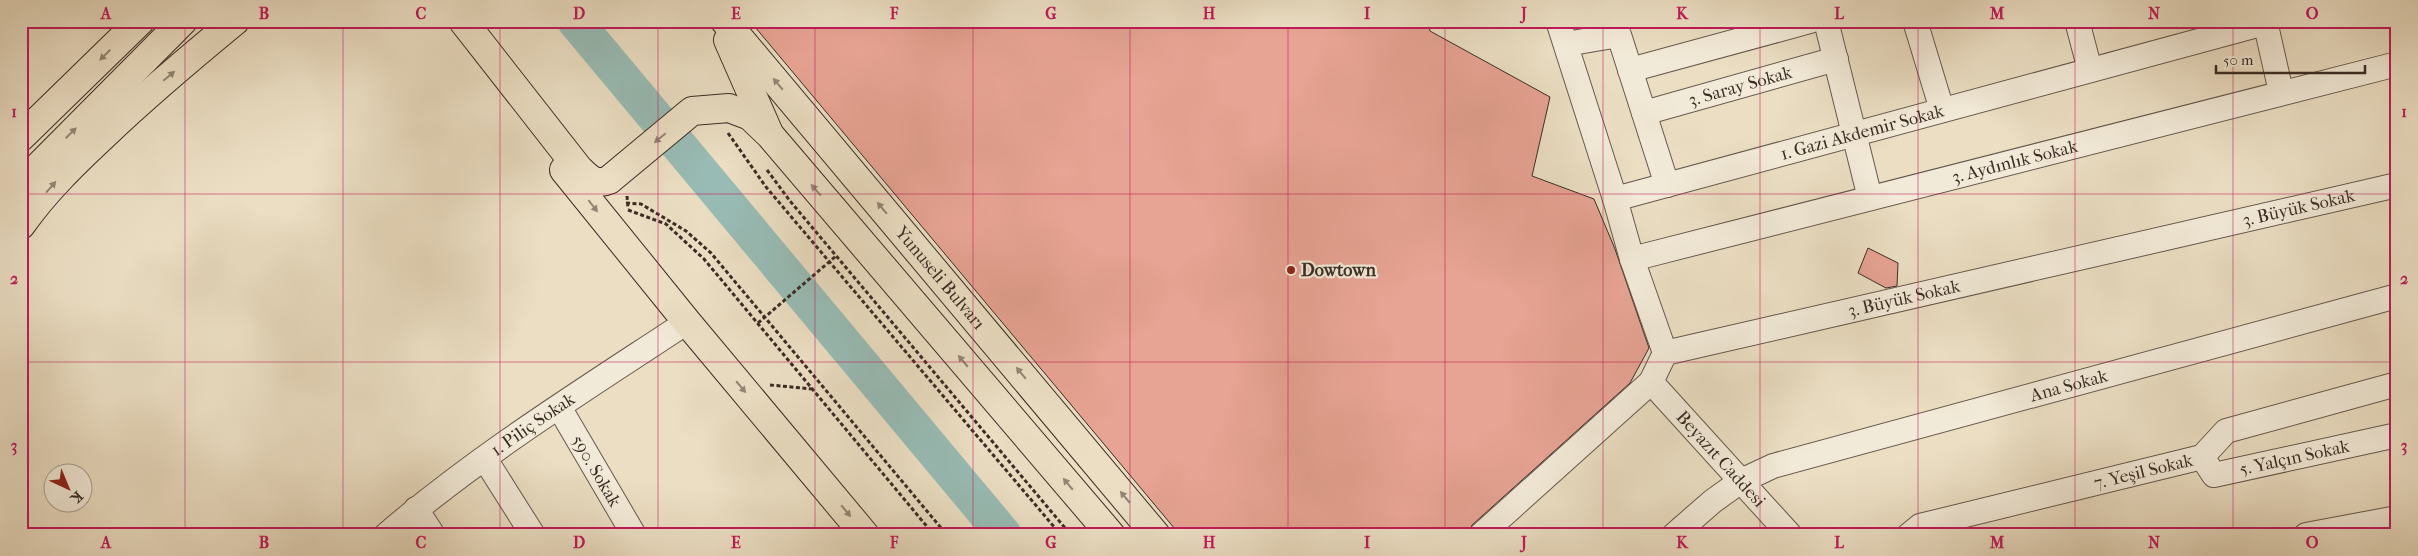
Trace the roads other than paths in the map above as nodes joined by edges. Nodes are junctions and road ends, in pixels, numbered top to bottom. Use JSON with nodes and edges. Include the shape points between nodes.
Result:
{"nodes":[{"id":1,"x":140,"y":21,"type":"edge"},
{"id":2,"x":183,"y":21,"type":"edge"},
{"id":3,"x":234,"y":21,"type":"edge"},
{"id":4,"x":443,"y":21,"type":"edge"},
{"id":5,"x":464,"y":21,"type":"edge"},
{"id":6,"x":719,"y":21,"type":"edge"},
{"id":7,"x":725,"y":21,"type":"edge"},
{"id":8,"x":1558,"y":21,"type":"edge"},
{"id":9,"x":1810,"y":21,"type":"edge"},
{"id":10,"x":1826,"y":21,"type":"edge"},
{"id":11,"x":1915,"y":21,"type":"edge"},
{"id":12,"x":2077,"y":21,"type":"edge"},
{"id":13,"x":2265,"y":22,"type":"edge"},
{"id":14,"x":1566,"y":44,"type":"junction"},
{"id":15,"x":1836,"y":59,"type":"junction"},
{"id":16,"x":2397,"y":64,"type":"edge"},
{"id":17,"x":1630,"y":70,"type":"junction"},
{"id":18,"x":2090,"y":70,"type":"junction"},
{"id":19,"x":2281,"y":92,"type":"junction"},
{"id":20,"x":1942,"y":110,"type":"junction"},
{"id":21,"x":1644,"y":113,"type":"junction"},
{"id":22,"x":770,"y":134,"type":"junction"},
{"id":23,"x":1855,"y":134,"type":"junction"},
{"id":24,"x":21,"y":137,"type":"edge"},
{"id":25,"x":23,"y":182,"type":"edge"},
{"id":26,"x":1667,"y":185,"type":"junction"},
{"id":27,"x":2397,"y":185,"type":"edge"},
{"id":28,"x":1870,"y":198,"type":"junction"},
{"id":29,"x":1615,"y":199,"type":"junction"},
{"id":30,"x":21,"y":225,"type":"edge"},
{"id":31,"x":1632,"y":259,"type":"junction"},
{"id":32,"x":2397,"y":296,"type":"edge"},
{"id":33,"x":687,"y":322,"type":"junction"},
{"id":34,"x":1665,"y":353,"type":"junction"},
{"id":35,"x":1651,"y":382,"type":"junction"},
{"id":36,"x":2397,"y":384,"type":"edge"},
{"id":37,"x":559,"y":407,"type":"junction"},
{"id":38,"x":2397,"y":435,"type":"edge"},
{"id":39,"x":2202,"y":457,"type":"junction"},
{"id":40,"x":485,"y":458,"type":"junction"},
{"id":41,"x":1741,"y":481,"type":"junction"},
{"id":42,"x":416,"y":509,"type":"junction"},
{"id":43,"x":2397,"y":518,"type":"edge"},
{"id":44,"x":386,"y":535,"type":"edge"},
{"id":45,"x":433,"y":535,"type":"edge"},
{"id":46,"x":533,"y":535,"type":"edge"},
{"id":47,"x":634,"y":535,"type":"edge"},
{"id":48,"x":865,"y":535,"type":"edge"},
{"id":49,"x":1111,"y":535,"type":"edge"},
{"id":50,"x":1156,"y":535,"type":"edge"},
{"id":51,"x":1482,"y":535,"type":"edge"},
{"id":52,"x":1674,"y":535,"type":"edge"},
{"id":53,"x":1790,"y":535,"type":"edge"},
{"id":54,"x":1908,"y":535,"type":"edge"},
{"id":55,"x":2306,"y":535,"type":"edge"}],
"edges":[{"from":1,"to":24,"type":"main road","one_way":true},
{"from":25,"to":2,"type":"main road","one_way":true},
{"from":30,"to":3,"type":"main road","one_way":true,"via":[[60,176],[145,96]]},
{"from":4,"to":33,"type":"main road","one_way":true},
{"from":22,"to":5,"type":"main road","one_way":true,"via":[[750,116],[730,108],[702,110],[601,183],[590,180]]},
{"from":6,"to":22,"type":"main road"},
{"from":50,"to":7,"type":"main road","name":"Yunuseli Bulvarı","one_way":true},
{"from":8,"to":14,"type":"street"},
{"from":9,"to":17,"type":"street"},
{"from":10,"to":15,"type":"street"},
{"from":11,"to":20,"type":"street"},
{"from":12,"to":18,"type":"street"},
{"from":13,"to":18,"type":"street","name":"1. Gazi Akdemir Sokak"},
{"from":13,"to":19,"type":"street"},
{"from":14,"to":17,"type":"street","via":[[1618,35]]},
{"from":14,"to":29,"type":"street"},
{"from":15,"to":21,"type":"street","name":"3. Saray Sokak"},
{"from":15,"to":23,"type":"street"},
{"from":16,"to":19,"type":"street","name":"3. Aydınlık Sokak"},
{"from":17,"to":21,"type":"street"},
{"from":18,"to":20,"type":"street","name":"1. Gazi Akdemir Sokak"},
{"from":19,"to":28,"type":"street","name":"3. Aydınlık Sokak"},
{"from":20,"to":23,"type":"street","name":"1. Gazi Akdemir Sokak"},
{"from":21,"to":26,"type":"street"},
{"from":49,"to":22,"type":"main road","name":"Yunuseli Bulvarı","one_way":true},
{"from":23,"to":26,"type":"street","name":"1. Gazi Akdemir Sokak"},
{"from":23,"to":28,"type":"street"},
{"from":26,"to":29,"type":"street","name":"1. Gazi Akdemir Sokak"},
{"from":27,"to":34,"type":"street","name":"3. Büyük Sokak"},
{"from":28,"to":31,"type":"street","name":"3. Aydınlık Sokak"},
{"from":29,"to":31,"type":"street"},
{"from":31,"to":34,"type":"street"},
{"from":32,"to":41,"type":"street","name":"Ana Sokak","via":[[1773,466]]},
{"from":33,"to":37,"type":"street","name":"1. Piliç Sokak"},
{"from":33,"to":48,"type":"main road","one_way":true},
{"from":34,"to":35,"type":"street"},
{"from":35,"to":41,"type":"street","name":"Beyazıt Caddesi"},
{"from":35,"to":51,"type":"street"},
{"from":36,"to":39,"type":"street","name":"7. Yeşil Sokak","via":[[2226,430]]},
{"from":37,"to":40,"type":"street","name":"1. Piliç Sokak"},
{"from":37,"to":47,"type":"street","name":"590. Sokak"},
{"from":38,"to":39,"type":"street","name":"5. Yalçın Sokak","via":[[2214,475]]},
{"from":39,"to":54,"type":"street","name":"7. Yeşil Sokak","via":[[1920,526]]},
{"from":40,"to":42,"type":"street","name":"1. Piliç Sokak"},
{"from":40,"to":46,"type":"street"},
{"from":41,"to":52,"type":"street","name":"Ana Sokak"},
{"from":41,"to":53,"type":"street","name":"Beyazıt Caddesi"},
{"from":42,"to":44,"type":"street","name":"1. Piliç Sokak"},
{"from":42,"to":45,"type":"street"},
{"from":43,"to":55,"type":"street"}]}
